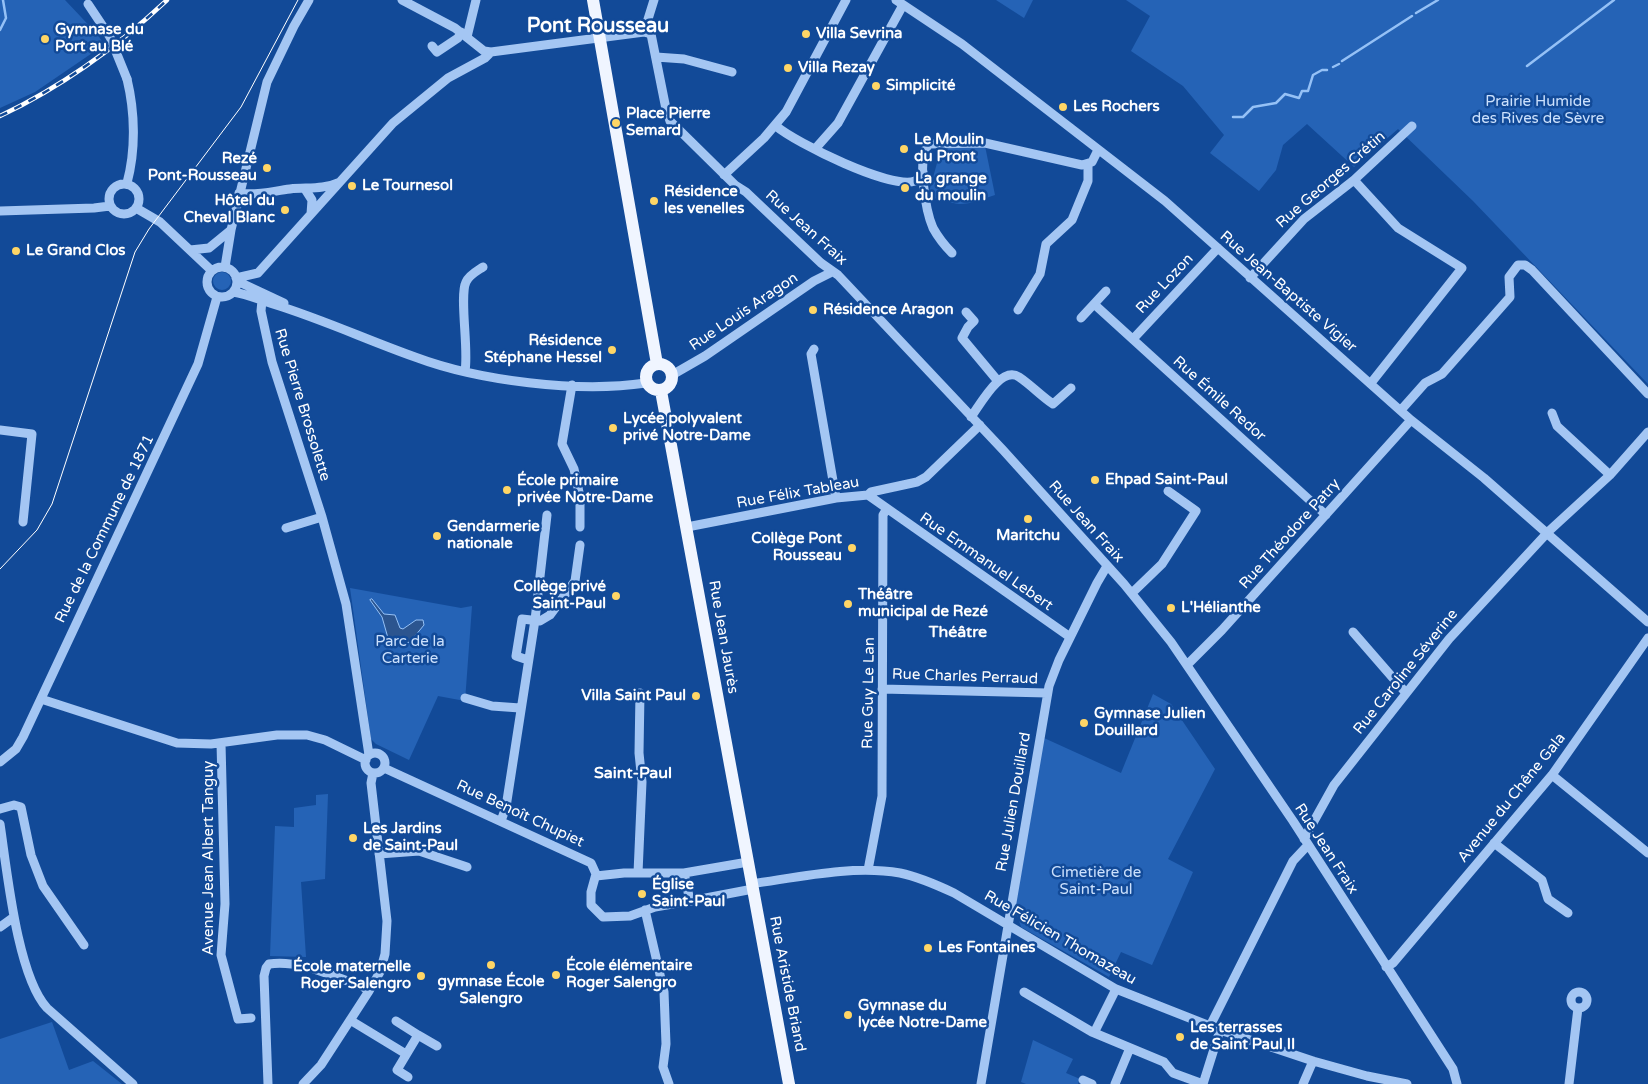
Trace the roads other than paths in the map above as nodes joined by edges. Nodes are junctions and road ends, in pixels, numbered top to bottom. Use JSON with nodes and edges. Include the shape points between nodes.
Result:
{"nodes":[{"id":1,"x":309,"y":0,"type":"edge"},
{"id":2,"x":402,"y":0,"type":"edge"},
{"id":3,"x":476,"y":0,"type":"edge"},
{"id":4,"x":593,"y":0,"type":"edge"},
{"id":5,"x":654,"y":0,"type":"edge"},
{"id":6,"x":846,"y":0,"type":"edge"},
{"id":7,"x":86,"y":2,"type":"edge"},
{"id":8,"x":899,"y":2,"type":"edge"},
{"id":9,"x":644,"y":32,"type":"junction"},
{"id":10,"x":464,"y":35,"type":"junction"},
{"id":11,"x":600,"y":37,"type":"junction"},
{"id":12,"x":432,"y":46,"type":"dead end"},
{"id":13,"x":491,"y":52,"type":"junction"},
{"id":14,"x":656,"y":56,"type":"junction"},
{"id":15,"x":732,"y":72,"type":"dead end"},
{"id":16,"x":776,"y":126,"type":"junction"},
{"id":17,"x":1412,"y":126,"type":"dead end"},
{"id":18,"x":815,"y":149,"type":"junction"},
{"id":19,"x":1098,"y":150,"type":"junction"},
{"id":20,"x":1088,"y":165,"type":"junction"},
{"id":21,"x":923,"y":172,"type":"junction"},
{"id":22,"x":724,"y":175,"type":"junction"},
{"id":23,"x":1354,"y":180,"type":"junction"},
{"id":24,"x":340,"y":182,"type":"junction"},
{"id":25,"x":127,"y":184,"type":"junction"},
{"id":26,"x":305,"y":189,"type":"junction"},
{"id":27,"x":239,"y":193,"type":"junction"},
{"id":28,"x":110,"y":206,"type":"junction"},
{"id":29,"x":136,"y":208,"type":"junction"},
{"id":30,"x":0,"y":211,"type":"edge"},
{"id":31,"x":311,"y":214,"type":"junction"},
{"id":32,"x":230,"y":230,"type":"junction"},
{"id":33,"x":1218,"y":248,"type":"junction"},
{"id":34,"x":190,"y":250,"type":"junction"},
{"id":35,"x":952,"y":254,"type":"dead end"},
{"id":36,"x":225,"y":267,"type":"junction"},
{"id":37,"x":483,"y":268,"type":"dead end"},
{"id":38,"x":212,"y":270,"type":"junction"},
{"id":39,"x":832,"y":272,"type":"junction"},
{"id":40,"x":258,"y":273,"type":"junction"},
{"id":41,"x":1250,"y":278,"type":"junction"},
{"id":42,"x":237,"y":280,"type":"junction"},
{"id":43,"x":257,"y":290,"type":"junction"},
{"id":44,"x":1106,"y":291,"type":"dead end"},
{"id":45,"x":233,"y":292,"type":"junction"},
{"id":46,"x":217,"y":297,"type":"junction"},
{"id":47,"x":262,"y":300,"type":"junction"},
{"id":48,"x":1094,"y":304,"type":"junction"},
{"id":49,"x":1018,"y":310,"type":"dead end"},
{"id":50,"x":966,"y":312,"type":"dead end"},
{"id":51,"x":305,"y":314,"type":"junction"},
{"id":52,"x":1082,"y":318,"type":"dead end"},
{"id":53,"x":1133,"y":340,"type":"junction"},
{"id":54,"x":814,"y":349,"type":"dead end"},
{"id":55,"x":657,"y":364,"type":"junction"},
{"id":56,"x":465,"y":371,"type":"junction"},
{"id":57,"x":672,"y":376,"type":"junction"},
{"id":58,"x":998,"y":380,"type":"junction"},
{"id":59,"x":646,"y":383,"type":"junction"},
{"id":60,"x":1371,"y":383,"type":"junction"},
{"id":61,"x":572,"y":385,"type":"junction"},
{"id":62,"x":1071,"y":388,"type":"dead end"},
{"id":63,"x":661,"y":391,"type":"junction"},
{"id":64,"x":1648,"y":394,"type":"edge"},
{"id":65,"x":1401,"y":410,"type":"junction"},
{"id":66,"x":1552,"y":413,"type":"dead end"},
{"id":67,"x":971,"y":417,"type":"junction"},
{"id":68,"x":1411,"y":420,"type":"junction"},
{"id":69,"x":980,"y":425,"type":"junction"},
{"id":70,"x":0,"y":430,"type":"edge"},
{"id":71,"x":1648,"y":432,"type":"edge"},
{"id":72,"x":1610,"y":475,"type":"junction"},
{"id":73,"x":1168,"y":491,"type":"dead end"},
{"id":74,"x":868,"y":495,"type":"junction"},
{"id":75,"x":836,"y":498,"type":"junction"},
{"id":76,"x":886,"y":510,"type":"junction"},
{"id":77,"x":547,"y":515,"type":"dead end"},
{"id":78,"x":1326,"y":515,"type":"junction"},
{"id":79,"x":322,"y":517,"type":"junction"},
{"id":80,"x":23,"y":522,"type":"dead end"},
{"id":81,"x":580,"y":527,"type":"dead end"},
{"id":82,"x":687,"y":527,"type":"junction"},
{"id":83,"x":286,"y":528,"type":"dead end"},
{"id":84,"x":1546,"y":534,"type":"junction"},
{"id":85,"x":580,"y":545,"type":"dead end"},
{"id":86,"x":1107,"y":566,"type":"junction"},
{"id":87,"x":1132,"y":593,"type":"junction"},
{"id":88,"x":535,"y":620,"type":"junction"},
{"id":89,"x":1648,"y":622,"type":"edge"},
{"id":90,"x":1353,"y":632,"type":"dead end"},
{"id":91,"x":1070,"y":637,"type":"junction"},
{"id":92,"x":1648,"y":638,"type":"edge"},
{"id":93,"x":528,"y":660,"type":"junction"},
{"id":94,"x":1187,"y":665,"type":"junction"},
{"id":95,"x":882,"y":689,"type":"junction"},
{"id":96,"x":640,"y":693,"type":"dead end"},
{"id":97,"x":1047,"y":693,"type":"junction"},
{"id":98,"x":1406,"y":693,"type":"junction"},
{"id":99,"x":465,"y":698,"type":"dead end"},
{"id":100,"x":41,"y":699,"type":"junction"},
{"id":101,"x":520,"y":708,"type":"junction"},
{"id":102,"x":222,"y":743,"type":"junction"},
{"id":103,"x":368,"y":758,"type":"junction"},
{"id":104,"x":0,"y":762,"type":"edge"},
{"id":105,"x":384,"y":768,"type":"junction"},
{"id":106,"x":373,"y":773,"type":"junction"},
{"id":107,"x":1552,"y":775,"type":"junction"},
{"id":108,"x":0,"y":808,"type":"edge"},
{"id":109,"x":501,"y":820,"type":"junction"},
{"id":110,"x":0,"y":824,"type":"edge"},
{"id":111,"x":1306,"y":842,"type":"junction"},
{"id":112,"x":1494,"y":844,"type":"junction"},
{"id":113,"x":1648,"y":853,"type":"edge"},
{"id":114,"x":379,"y":854,"type":"junction"},
{"id":115,"x":748,"y":862,"type":"junction"},
{"id":116,"x":467,"y":867,"type":"dead end"},
{"id":117,"x":868,"y":870,"type":"junction"},
{"id":118,"x":638,"y":873,"type":"junction"},
{"id":119,"x":684,"y":873,"type":"junction"},
{"id":120,"x":596,"y":876,"type":"junction"},
{"id":121,"x":752,"y":886,"type":"junction"},
{"id":122,"x":690,"y":901,"type":"junction"},
{"id":123,"x":645,"y":910,"type":"junction"},
{"id":124,"x":1568,"y":913,"type":"dead end"},
{"id":125,"x":14,"y":917,"type":"junction"},
{"id":126,"x":1007,"y":924,"type":"junction"},
{"id":127,"x":0,"y":927,"type":"edge"},
{"id":128,"x":84,"y":946,"type":"dead end"},
{"id":129,"x":1386,"y":967,"type":"junction"},
{"id":130,"x":1116,"y":989,"type":"junction"},
{"id":131,"x":369,"y":991,"type":"junction"},
{"id":132,"x":1024,"y":992,"type":"dead end"},
{"id":133,"x":1578,"y":1008,"type":"dead end"},
{"id":134,"x":251,"y":1018,"type":"dead end"},
{"id":135,"x":350,"y":1020,"type":"junction"},
{"id":136,"x":396,"y":1021,"type":"dead end"},
{"id":137,"x":1210,"y":1026,"type":"junction"},
{"id":138,"x":1220,"y":1030,"type":"junction"},
{"id":139,"x":1094,"y":1033,"type":"junction"},
{"id":140,"x":418,"y":1035,"type":"junction"},
{"id":141,"x":437,"y":1046,"type":"dead end"},
{"id":142,"x":1130,"y":1048,"type":"junction"},
{"id":143,"x":406,"y":1054,"type":"junction"},
{"id":144,"x":1313,"y":1061,"type":"junction"},
{"id":145,"x":408,"y":1077,"type":"dead end"},
{"id":146,"x":133,"y":1084,"type":"edge"},
{"id":147,"x":268,"y":1084,"type":"edge"},
{"id":148,"x":303,"y":1084,"type":"edge"},
{"id":149,"x":669,"y":1084,"type":"edge"},
{"id":150,"x":789,"y":1084,"type":"edge"},
{"id":151,"x":981,"y":1084,"type":"edge"},
{"id":152,"x":1115,"y":1084,"type":"edge"},
{"id":153,"x":1203,"y":1084,"type":"edge"},
{"id":154,"x":1303,"y":1084,"type":"edge"},
{"id":155,"x":1407,"y":1084,"type":"edge"},
{"id":156,"x":1458,"y":1084,"type":"edge"},
{"id":157,"x":1570,"y":1084,"type":"edge"}],
"edges":[{"from":1,"to":27,"type":"street","via":[[267,82]]},
{"from":2,"to":10,"type":"street"},
{"from":3,"to":10,"type":"street"},
{"from":4,"to":11,"type":"main road"},
{"from":5,"to":9,"type":"street"},
{"from":6,"to":16,"type":"street"},
{"from":7,"to":25,"type":"street","bridge":true,"via":[[110,37],[127,79],[133,124]]},
{"from":8,"to":18,"type":"street","via":[[838,123]]},
{"from":8,"to":19,"type":"street","name":"Rue Jean-Baptiste Vigier","via":[[962,44]]},
{"from":9,"to":11,"type":"street"},
{"from":9,"to":14,"type":"street","name":"Rue Jean Fraix","via":[[651,34]]},
{"from":10,"to":12,"type":"street","via":[[437,52]]},
{"from":10,"to":13,"type":"street"},
{"from":11,"to":13,"type":"street"},
{"from":11,"to":55,"type":"main road"},
{"from":13,"to":24,"type":"street","via":[[448,78],[393,123]]},
{"from":14,"to":15,"type":"street","via":[[684,59]]},
{"from":14,"to":22,"type":"street","name":"Rue Jean Fraix","via":[[670,121]]},
{"from":16,"to":18,"type":"street"},
{"from":16,"to":22,"type":"street"},
{"from":17,"to":23,"type":"street","name":"Rue Georges Crétin"},
{"from":18,"to":21,"type":"street","via":[[875,175],[912,181]]},
{"from":19,"to":20,"type":"street"},
{"from":19,"to":33,"type":"street","name":"Rue Jean-Baptiste Vigier"},
{"from":20,"to":21,"type":"street","via":[[985,142],[934,142],[925,149]]},
{"from":20,"to":49,"type":"street","via":[[1088,180],[1072,220],[1046,244],[1040,274]]},
{"from":21,"to":35,"type":"street","via":[[928,215]]},
{"from":22,"to":39,"type":"street","name":"Rue Jean Fraix"},
{"from":23,"to":41,"type":"street","name":"Rue Georges Crétin","via":[[1304,219]]},
{"from":23,"to":60,"type":"street","via":[[1398,228],[1462,268]]},
{"from":24,"to":26,"type":"street"},
{"from":24,"to":31,"type":"street"},
{"from":25,"to":28,"type":"street","via":[[117,185],[111,191]]},
{"from":25,"to":29,"type":"street","via":[[139,194]]},
{"from":26,"to":27,"type":"street","via":[[251,195]]},
{"from":26,"to":31,"type":"street","via":[[312,200]]},
{"from":27,"to":32,"type":"street"},
{"from":28,"to":29,"type":"street","via":[[123,214]]},
{"from":28,"to":30,"type":"street"},
{"from":29,"to":34,"type":"street","via":[[160,222]]},
{"from":31,"to":40,"type":"street"},
{"from":32,"to":34,"type":"street","via":[[208,248]]},
{"from":32,"to":36,"type":"street"},
{"from":33,"to":41,"type":"street","name":"Rue Jean-Baptiste Vigier"},
{"from":33,"to":53,"type":"street","name":"Rue Lozon"},
{"from":34,"to":38,"type":"street"},
{"from":36,"to":38,"type":"street"},
{"from":36,"to":42,"type":"street"},
{"from":37,"to":56,"type":"street","via":[[472,274],[464,286]]},
{"from":38,"to":46,"type":"street","via":[[206,284]]},
{"from":39,"to":57,"type":"street","name":"Rue Louis Aragon"},
{"from":39,"to":67,"type":"street","name":"Rue Jean Fraix"},
{"from":40,"to":42,"type":"street"},
{"from":40,"to":43,"type":"street"},
{"from":41,"to":60,"type":"street","name":"Rue Jean-Baptiste Vigier"},
{"from":42,"to":43,"type":"street"},
{"from":42,"to":45,"type":"street"},
{"from":43,"to":51,"type":"street"},
{"from":44,"to":48,"type":"street"},
{"from":45,"to":46,"type":"street"},
{"from":45,"to":47,"type":"street"},
{"from":46,"to":100,"type":"street","name":"Rue de la Commune de 1871","via":[[198,364]]},
{"from":47,"to":51,"type":"street"},
{"from":47,"to":79,"type":"street","name":"Rue Pierre Brossolette","via":[[261,311],[272,362]]},
{"from":48,"to":52,"type":"street"},
{"from":48,"to":53,"type":"street","name":"Rue Émile Redor"},
{"from":50,"to":58,"type":"street","via":[[974,322],[962,338]]},
{"from":51,"to":56,"type":"street","via":[[414,357]]},
{"from":53,"to":78,"type":"street","name":"Rue Émile Redor"},
{"from":54,"to":75,"type":"street","via":[[811,354]]},
{"from":55,"to":57,"type":"main road","via":[[667,367]]},
{"from":55,"to":59,"type":"main road","via":[[647,371]]},
{"from":56,"to":61,"type":"street"},
{"from":57,"to":63,"type":"main road","via":[[669,386]]},
{"from":58,"to":62,"type":"street","via":[[1010,374],[1017,376],[1053,404]]},
{"from":58,"to":67,"type":"street"},
{"from":59,"to":61,"type":"street"},
{"from":59,"to":63,"type":"main road","via":[[651,389]]},
{"from":60,"to":65,"type":"street","name":"Rue Jean-Baptiste Vigier"},
{"from":61,"to":81,"type":"street","via":[[562,444],[574,469],[580,497]]},
{"from":63,"to":82,"type":"main road","name":"Rue Jean Jaurès"},
{"from":64,"to":65,"type":"street","via":[[1532,270],[1518,265],[1509,277],[1510,297],[1442,374],[1426,383]]},
{"from":65,"to":68,"type":"street","name":"Rue Jean-Baptiste Vigier"},
{"from":66,"to":72,"type":"street","via":[[1557,426]]},
{"from":67,"to":69,"type":"street","name":"Rue Jean Fraix"},
{"from":68,"to":78,"type":"street","name":"Rue Théodore Patry"},
{"from":68,"to":84,"type":"street","name":"Rue Jean-Baptiste Vigier","via":[[1484,478]]},
{"from":69,"to":74,"type":"street","name":"Rue Félix Tableau","via":[[922,480]]},
{"from":69,"to":86,"type":"street","name":"Rue Jean Fraix"},
{"from":70,"to":80,"type":"street","via":[[32,434]]},
{"from":71,"to":72,"type":"street","name":"Rue Caroline Séverine"},
{"from":72,"to":84,"type":"street","name":"Rue Caroline Séverine"},
{"from":73,"to":87,"type":"street","via":[[1196,511],[1162,564]]},
{"from":74,"to":75,"type":"street","name":"Rue Félix Tableau"},
{"from":74,"to":76,"type":"street"},
{"from":75,"to":82,"type":"street","name":"Rue Félix Tableau"},
{"from":76,"to":91,"type":"street","name":"Rue Emmanuel Lebert"},
{"from":76,"to":95,"type":"street","name":"Rue Guy Le Lan","via":[[883,515]]},
{"from":77,"to":88,"type":"street"},
{"from":78,"to":94,"type":"street","name":"Rue Théodore Patry"},
{"from":79,"to":83,"type":"street"},
{"from":79,"to":103,"type":"street","name":"Rue Pierre Brossolette","via":[[346,604]]},
{"from":82,"to":115,"type":"main road","name":"Rue Jean Jaurès"},
{"from":84,"to":89,"type":"street","name":"Rue Jean-Baptiste Vigier"},
{"from":84,"to":98,"type":"street","name":"Rue Caroline Séverine","via":[[1449,639]]},
{"from":85,"to":88,"type":"street","via":[[575,581],[550,615],[544,620]]},
{"from":86,"to":87,"type":"street","name":"Rue Jean Fraix"},
{"from":86,"to":91,"type":"street","name":"Rue Julien Douillard"},
{"from":87,"to":94,"type":"street","name":"Rue Jean Fraix"},
{"from":88,"to":93,"type":"street"},
{"from":88,"to":93,"type":"street","via":[[522,619],[516,656]]},
{"from":90,"to":98,"type":"street"},
{"from":91,"to":97,"type":"street","name":"Rue Julien Douillard"},
{"from":92,"to":107,"type":"street","name":"Avenue du Chêne Gala"},
{"from":93,"to":101,"type":"street"},
{"from":94,"to":111,"type":"street","name":"Rue Jean Fraix"},
{"from":95,"to":97,"type":"street","name":"Rue Charles Perraud"},
{"from":95,"to":117,"type":"street","name":"Rue Guy Le Lan","via":[[882,796]]},
{"from":96,"to":118,"type":"street","via":[[642,782]]},
{"from":97,"to":126,"type":"street","name":"Rue Julien Douillard"},
{"from":98,"to":111,"type":"street","name":"Rue Caroline Séverine","via":[[1334,785]]},
{"from":99,"to":101,"type":"street"},
{"from":100,"to":102,"type":"street","via":[[166,741],[193,745]]},
{"from":100,"to":104,"type":"street","name":"Rue de la Commune de 1871","via":[[21,742]]},
{"from":101,"to":109,"type":"street","via":[[506,807]]},
{"from":102,"to":103,"type":"street","via":[[277,735],[307,735]]},
{"from":102,"to":134,"type":"street","name":"Avenue Jean Albert Tanguy","via":[[225,904],[221,955],[238,1019]]},
{"from":103,"to":105,"type":"street","via":[[380,755],[385,760]]},
{"from":103,"to":106,"type":"street","via":[[366,766]]},
{"from":105,"to":106,"type":"street","via":[[377,774]]},
{"from":105,"to":109,"type":"street","name":"Rue Benoît Chupiet"},
{"from":106,"to":114,"type":"street","via":[[371,783]]},
{"from":107,"to":112,"type":"street","name":"Avenue du Chêne Gala"},
{"from":107,"to":113,"type":"street"},
{"from":108,"to":128,"type":"street","via":[[14,805],[21,808],[31,855],[43,886]]},
{"from":109,"to":120,"type":"street","name":"Rue Benoît Chupiet","via":[[588,861]]},
{"from":110,"to":125,"type":"street"},
{"from":111,"to":129,"type":"street","name":"Rue Jean Fraix"},
{"from":111,"to":137,"type":"street","name":"Rue Caroline Séverine"},
{"from":112,"to":124,"type":"street","via":[[1542,880],[1548,899]]},
{"from":112,"to":129,"type":"street","name":"Avenue du Chêne Gala","via":[[1393,963]]},
{"from":114,"to":116,"type":"street","via":[[419,851]]},
{"from":114,"to":131,"type":"street","via":[[387,938],[380,972]]},
{"from":115,"to":119,"type":"street"},
{"from":115,"to":121,"type":"main road","name":"Rue Jean Jaurès"},
{"from":117,"to":121,"type":"street","name":"Rue Félicien Thomazeau"},
{"from":117,"to":126,"type":"street","name":"Rue Félicien Thomazeau","via":[[927,881]]},
{"from":118,"to":119,"type":"street"},
{"from":118,"to":120,"type":"street"},
{"from":119,"to":122,"type":"street"},
{"from":120,"to":123,"type":"street","name":"Rue Félicien Thomazeau","via":[[590,898],[594,910],[600,915],[617,918]]},
{"from":121,"to":122,"type":"street","name":"Rue Félicien Thomazeau"},
{"from":121,"to":150,"type":"main road","name":"Rue Aristide Briand"},
{"from":122,"to":123,"type":"street","name":"Rue Félicien Thomazeau"},
{"from":123,"to":149,"type":"street","via":[[664,992],[666,1044],[663,1067]]},
{"from":125,"to":127,"type":"street"},
{"from":125,"to":146,"type":"street","via":[[33,986],[42,1003]]},
{"from":126,"to":130,"type":"street","name":"Rue Félicien Thomazeau"},
{"from":126,"to":151,"type":"street","name":"Rue Julien Douillard","via":[[1004,961]]},
{"from":129,"to":156,"type":"street","name":"Rue Jean Fraix","via":[[1453,1070]]},
{"from":130,"to":137,"type":"street","name":"Rue Félicien Thomazeau"},
{"from":130,"to":139,"type":"street"},
{"from":131,"to":135,"type":"street"},
{"from":131,"to":147,"type":"street","via":[[303,966],[269,964],[264,976]]},
{"from":132,"to":139,"type":"street"},
{"from":133,"to":157,"type":"street"},
{"from":135,"to":143,"type":"street"},
{"from":135,"to":148,"type":"street","via":[[321,1065]]},
{"from":136,"to":140,"type":"street"},
{"from":137,"to":138,"type":"street","name":"Rue Félicien Thomazeau"},
{"from":138,"to":144,"type":"street","name":"Rue Félicien Thomazeau"},
{"from":138,"to":153,"type":"street"},
{"from":139,"to":142,"type":"street"},
{"from":140,"to":141,"type":"street"},
{"from":140,"to":143,"type":"street"},
{"from":142,"to":152,"type":"street"},
{"from":142,"to":153,"type":"street","via":[[1164,1062],[1173,1073]]},
{"from":143,"to":145,"type":"street","via":[[397,1070]]},
{"from":144,"to":154,"type":"street"},
{"from":144,"to":155,"type":"street","name":"Rue Félicien Thomazeau"}]}
